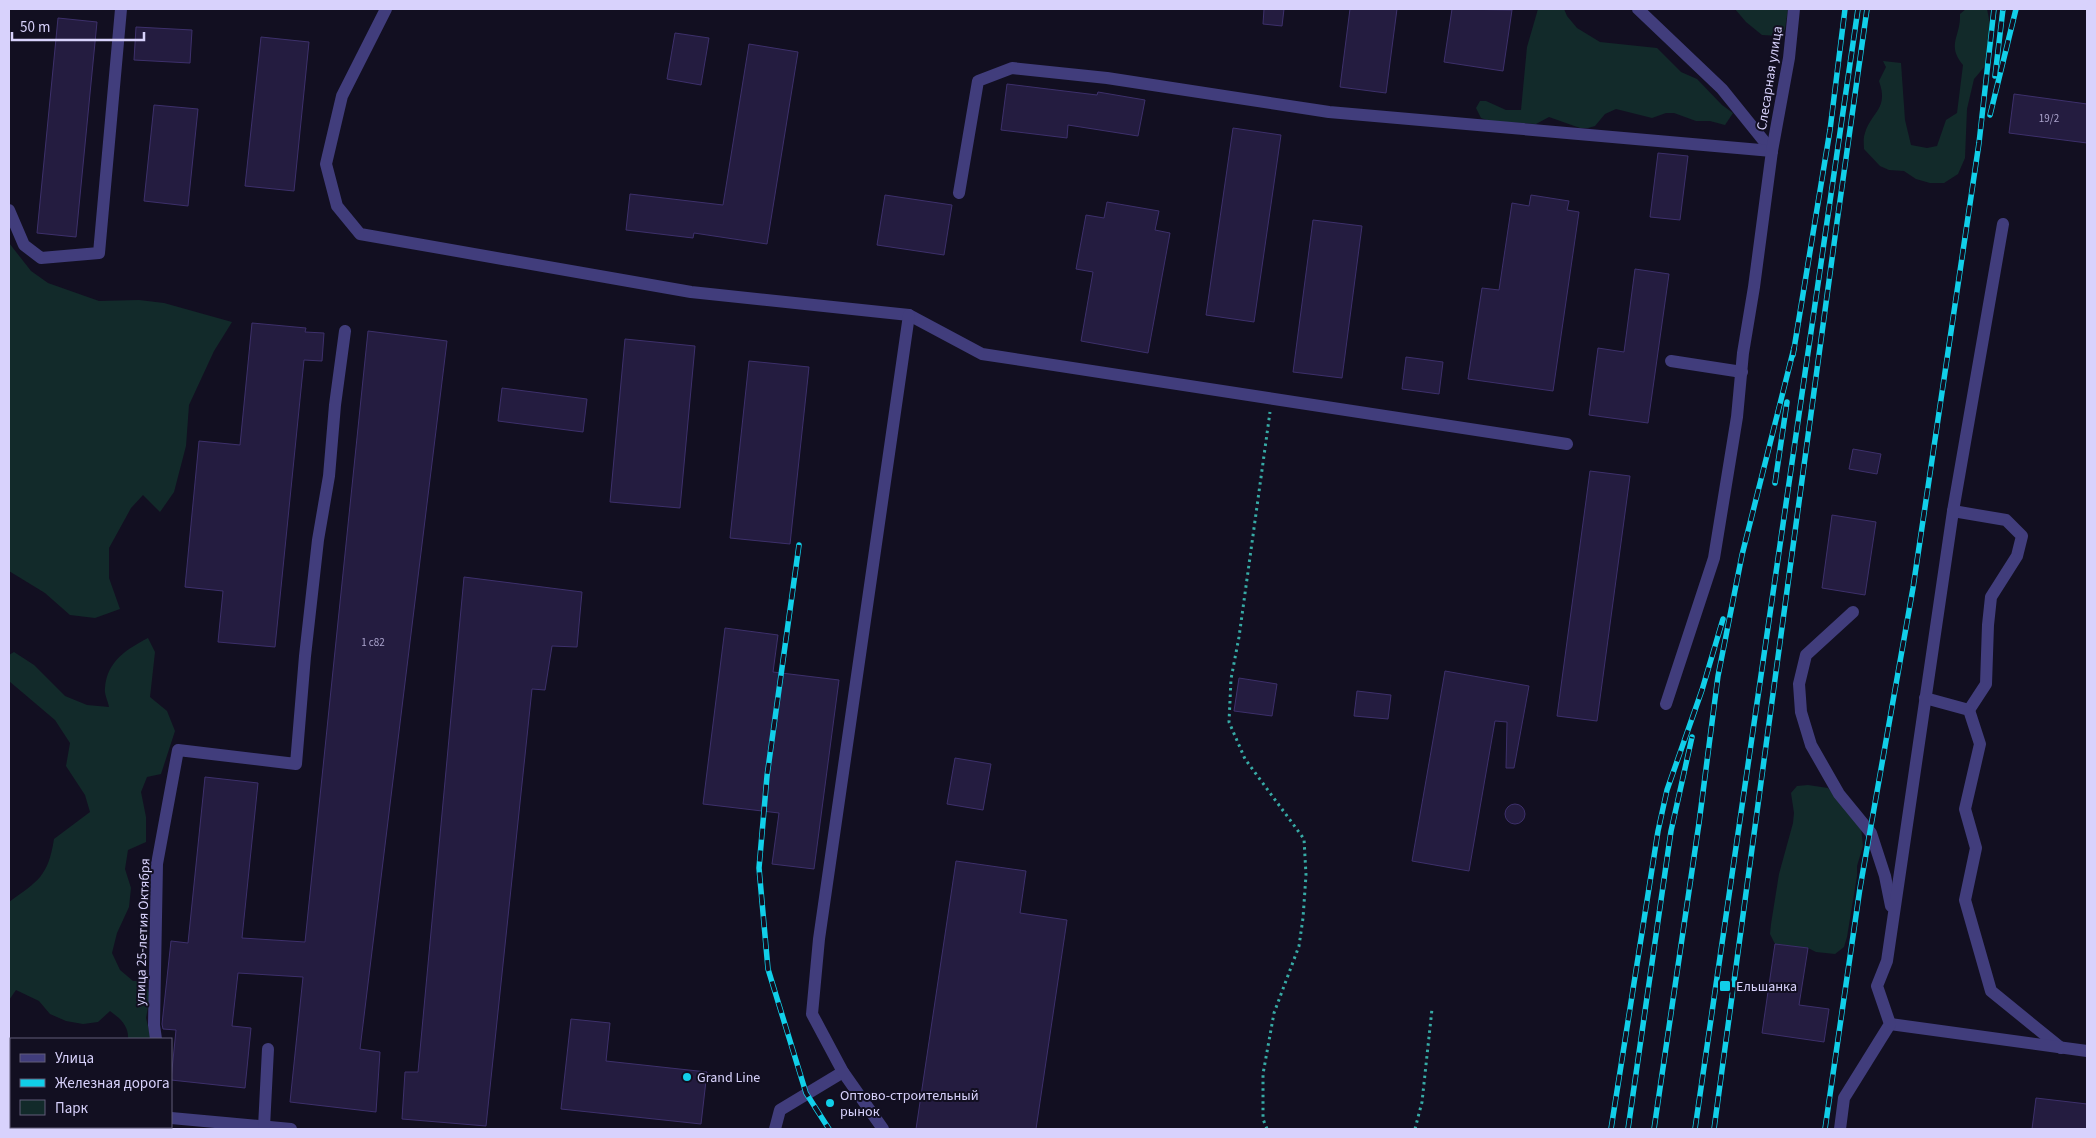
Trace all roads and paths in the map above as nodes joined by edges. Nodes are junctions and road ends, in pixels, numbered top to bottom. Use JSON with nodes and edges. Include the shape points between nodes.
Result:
{"nodes":[{"id":1,"x":121,"y":9,"type":"edge"},
{"id":2,"x":386,"y":9,"type":"edge"},
{"id":3,"x":1638,"y":9,"type":"edge"},
{"id":4,"x":1794,"y":9,"type":"edge"},
{"id":5,"x":1772,"y":151,"type":"junction"},
{"id":6,"x":959,"y":193,"type":"dead end"},
{"id":7,"x":9,"y":210,"type":"edge"},
{"id":8,"x":2003,"y":224,"type":"dead end"},
{"id":9,"x":909,"y":315,"type":"junction"},
{"id":10,"x":346,"y":331,"type":"dead end"},
{"id":11,"x":1671,"y":361,"type":"dead end"},
{"id":12,"x":1742,"y":372,"type":"junction"},
{"id":13,"x":1272,"y":399,"type":"junction"},
{"id":14,"x":1567,"y":444,"type":"dead end"},
{"id":15,"x":1953,"y":511,"type":"junction"},
{"id":16,"x":1854,"y":612,"type":"dead end"},
{"id":17,"x":1925,"y":698,"type":"junction"},
{"id":18,"x":1666,"y":704,"type":"dead end"},
{"id":19,"x":1970,"y":710,"type":"junction"},
{"id":20,"x":1893,"y":915,"type":"junction"},
{"id":21,"x":1432,"y":1009,"type":"dead end"},
{"id":22,"x":1890,"y":1024,"type":"junction"},
{"id":23,"x":156,"y":1038,"type":"edge"},
{"id":24,"x":2061,"y":1048,"type":"junction"},
{"id":25,"x":268,"y":1049,"type":"dead end"},
{"id":26,"x":2087,"y":1051,"type":"edge"},
{"id":27,"x":843,"y":1072,"type":"junction"},
{"id":28,"x":172,"y":1118,"type":"edge"},
{"id":29,"x":264,"y":1127,"type":"junction"},
{"id":30,"x":291,"y":1129,"type":"edge"},
{"id":31,"x":775,"y":1129,"type":"edge"},
{"id":32,"x":883,"y":1129,"type":"edge"},
{"id":33,"x":1267,"y":1129,"type":"edge"},
{"id":34,"x":1416,"y":1129,"type":"edge"},
{"id":35,"x":1840,"y":1129,"type":"edge"}],
"edges":[{"from":1,"to":7,"type":"street","via":[[99,253],[41,258],[24,245]]},
{"from":2,"to":9,"type":"street","via":[[342,96],[326,164],[337,206],[360,234],[691,292]]},
{"from":3,"to":5,"type":"street","via":[[1722,88]]},
{"from":4,"to":5,"type":"street","name":"Слесарная улица","via":[[1789,58]]},
{"from":5,"to":6,"type":"street","via":[[1330,112],[1107,78],[1012,68],[978,81]]},
{"from":5,"to":12,"type":"street","name":"Слесарная улица"},
{"from":8,"to":15,"type":"street"},
{"from":9,"to":13,"type":"street","via":[[982,354]]},
{"from":9,"to":27,"type":"street","via":[[819,939],[812,1014]]},
{"from":10,"to":23,"type":"street","name":"улица 25-летия Октября","via":[[318,540],[296,764],[178,750],[157,864]]},
{"from":11,"to":12,"type":"street"},
{"from":12,"to":18,"type":"street","name":"Слесарная улица","via":[[1714,558]]},
{"from":13,"to":14,"type":"street"},
{"from":13,"to":33,"type":"path","via":[[1240,637],[1231,679],[1229,722],[1246,759],[1304,839],[1306,875],[1299,946],[1274,1014],[1263,1074],[1263,1119]]},
{"from":15,"to":17,"type":"street"},
{"from":15,"to":19,"type":"street","via":[[2006,520],[2022,536],[2017,556],[1991,597],[1986,684]]},
{"from":16,"to":20,"type":"street","via":[[1806,655],[1799,684],[1801,712],[1811,745],[1839,794],[1871,834],[1885,876]]},
{"from":17,"to":19,"type":"street"},
{"from":17,"to":20,"type":"street"},
{"from":19,"to":24,"type":"street","via":[[1980,744],[1965,809],[1976,848],[1965,900],[1991,991]]},
{"from":20,"to":22,"type":"street","via":[[1886,961],[1877,986]]},
{"from":21,"to":34,"type":"path"},
{"from":22,"to":24,"type":"street"},
{"from":22,"to":35,"type":"street","via":[[1844,1098]]},
{"from":24,"to":26,"type":"street"},
{"from":25,"to":29,"type":"street"},
{"from":27,"to":31,"type":"street","via":[[780,1110]]},
{"from":27,"to":32,"type":"street"},
{"from":28,"to":29,"type":"street"},
{"from":29,"to":30,"type":"street"}]}
